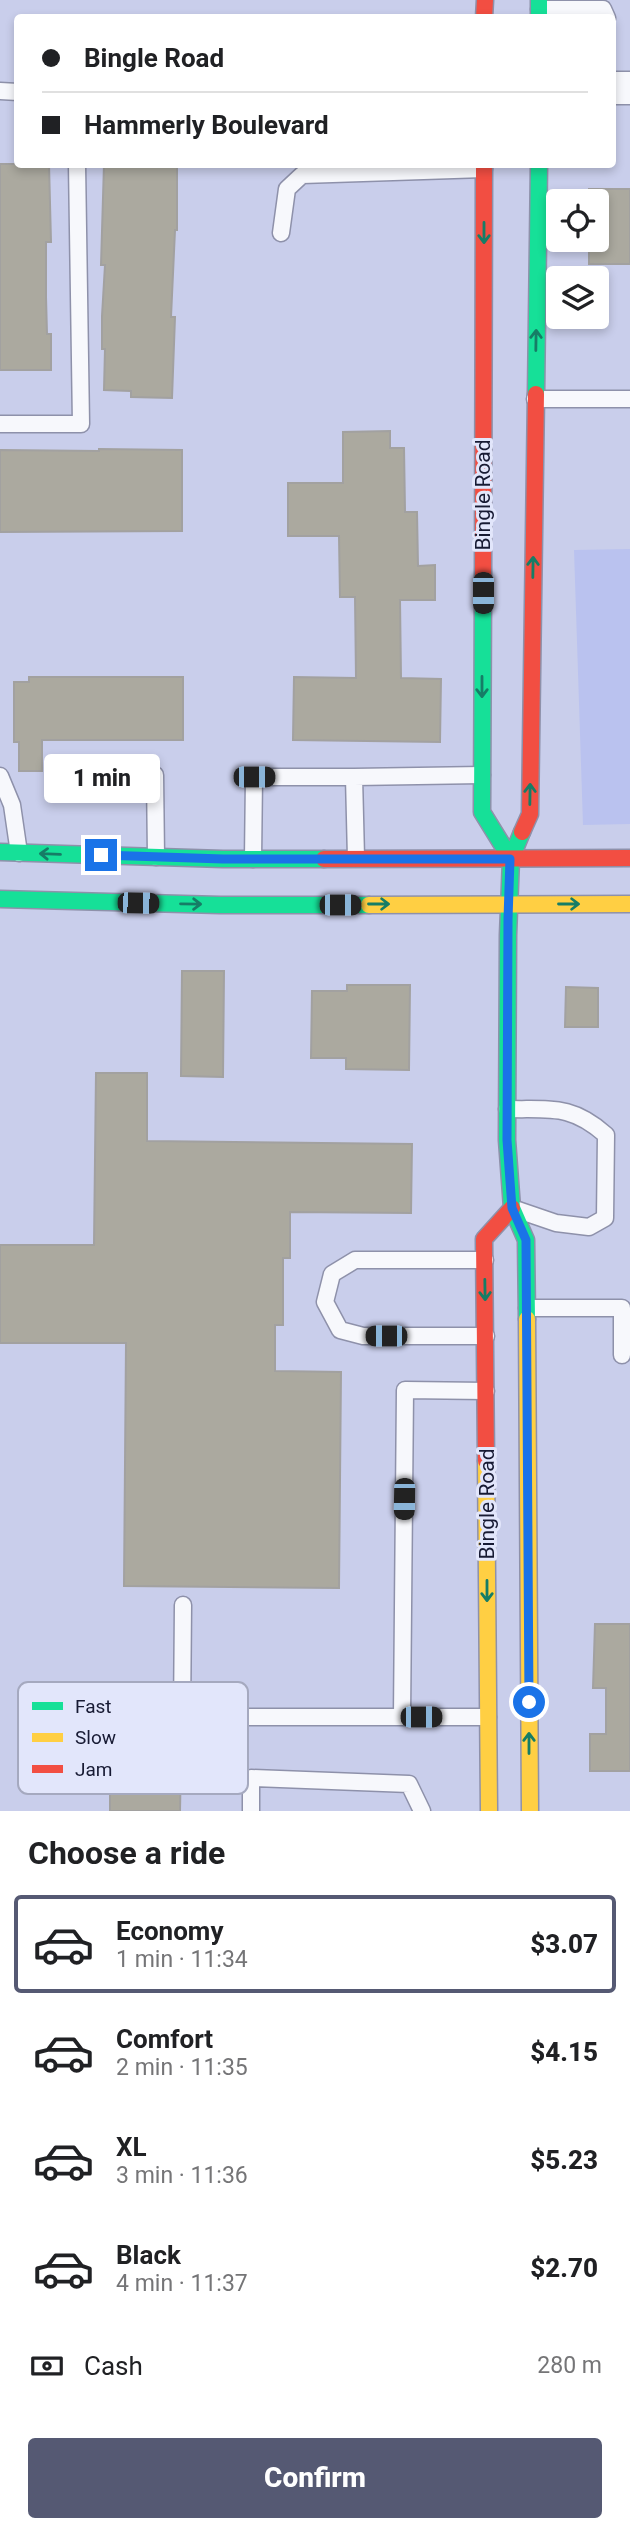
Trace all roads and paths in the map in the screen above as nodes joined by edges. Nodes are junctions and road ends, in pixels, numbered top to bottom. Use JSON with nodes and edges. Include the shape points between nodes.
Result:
{"nodes":[{"id":1,"x":571,"y":4,"type":"edge"},
{"id":2,"x":539,"y":9,"type":"edge"},
{"id":3,"x":605,"y":14,"type":"edge"},
{"id":4,"x":77,"y":168,"type":"edge"},
{"id":5,"x":461,"y":168,"type":"edge"},
{"id":6,"x":484,"y":168,"type":"edge"},
{"id":7,"x":539,"y":168,"type":"edge"},
{"id":8,"x":281,"y":233,"type":"dead end"},
{"id":9,"x":535,"y":399,"type":"junction"},
{"id":10,"x":630,"y":399,"type":"edge"},
{"id":11,"x":0,"y":424,"type":"edge"},
{"id":12,"x":85,"y":773,"type":"dead end"},
{"id":13,"x":482,"y":775,"type":"junction"},
{"id":14,"x":0,"y":776,"type":"edge"},
{"id":15,"x":354,"y":777,"type":"junction"},
{"id":16,"x":0,"y":852,"type":"edge"},
{"id":17,"x":19,"y":853,"type":"junction"},
{"id":18,"x":156,"y":857,"type":"junction"},
{"id":19,"x":630,"y":858,"type":"edge"},
{"id":20,"x":253,"y":859,"type":"junction"},
{"id":21,"x":356,"y":859,"type":"junction"},
{"id":22,"x":510,"y":859,"type":"junction"},
{"id":23,"x":0,"y":899,"type":"edge"},
{"id":24,"x":508,"y":904,"type":"junction"},
{"id":25,"x":630,"y":904,"type":"edge"},
{"id":26,"x":507,"y":1109,"type":"junction"},
{"id":27,"x":512,"y":1208,"type":"junction"},
{"id":28,"x":485,"y":1260,"type":"junction"},
{"id":29,"x":527,"y":1308,"type":"junction"},
{"id":30,"x":486,"y":1336,"type":"junction"},
{"id":31,"x":622,"y":1354,"type":"dead end"},
{"id":32,"x":507,"y":1368,"type":"junction"},
{"id":33,"x":486,"y":1391,"type":"junction"},
{"id":34,"x":183,"y":1605,"type":"dead end"},
{"id":35,"x":182,"y":1682,"type":"edge"},
{"id":36,"x":248,"y":1717,"type":"edge"},
{"id":37,"x":402,"y":1717,"type":"junction"},
{"id":38,"x":488,"y":1717,"type":"junction"},
{"id":39,"x":251,"y":1811,"type":"edge"},
{"id":40,"x":422,"y":1811,"type":"edge"},
{"id":41,"x":489,"y":1811,"type":"edge"},
{"id":42,"x":530,"y":1811,"type":"edge"}],
"edges":[{"from":1,"to":2,"type":"lane"},
{"from":1,"to":3,"type":"lane","via":[[603,9]]},
{"from":4,"to":11,"type":"lane","via":[[81,424]]},
{"from":5,"to":8,"type":"lane","via":[[302,175],[287,189]]},
{"from":6,"to":13,"type":"main road","name":"Bingle Road","one_way":true,"via":[[489,441]]},
{"from":9,"to":7,"type":"main road","name":"Bingle Road","one_way":true},
{"from":9,"to":10,"type":"lane"},
{"from":22,"to":9,"type":"main road","name":"Bingle Road","one_way":true,"via":[[530,814],[528,441]]},
{"from":12,"to":18,"type":"lane","via":[[155,775]]},
{"from":13,"to":15,"type":"lane"},
{"from":13,"to":22,"type":"main road","name":"Bingle Road","via":[[482,812]]},
{"from":14,"to":17,"type":"lane","via":[[12,805]]},
{"from":15,"to":20,"type":"lane","via":[[254,777]]},
{"from":15,"to":21,"type":"lane"},
{"from":16,"to":17,"type":"main road"},
{"from":18,"to":17,"type":"main road","one_way":true},
{"from":18,"to":20,"type":"main road"},
{"from":19,"to":22,"type":"main road"},
{"from":20,"to":21,"type":"main road"},
{"from":21,"to":22,"type":"main road"},
{"from":22,"to":24,"type":"main road","name":"Bingle Road"},
{"from":23,"to":24,"type":"main road","one_way":true,"via":[[220,905]]},
{"from":24,"to":25,"type":"main road","one_way":true},
{"from":24,"to":26,"type":"main road","name":"Bingle Road"},
{"from":26,"to":27,"type":"main road","name":"Bingle Road"},
{"from":26,"to":27,"type":"lane","via":[[568,1111],[606,1135],[605,1218],[589,1227],[556,1223]]},
{"from":27,"to":28,"type":"main road","name":"Bingle Road","via":[[484,1239]]},
{"from":27,"to":29,"type":"main road","name":"Bingle Road","via":[[526,1240]]},
{"from":28,"to":30,"type":"main road","name":"Bingle Road","one_way":true},
{"from":28,"to":30,"type":"lane","via":[[355,1260],[332,1274],[325,1302],[340,1330],[363,1336]]},
{"from":29,"to":31,"type":"lane","via":[[622,1308]]},
{"from":29,"to":32,"type":"main road","name":"Bingle Road"},
{"from":30,"to":32,"type":"main road","name":"Bingle Road"},
{"from":32,"to":33,"type":"main road","name":"Bingle Road"},
{"from":42,"to":32,"type":"main road","name":"Bingle Road","one_way":true},
{"from":33,"to":37,"type":"lane","via":[[405,1391]]},
{"from":33,"to":38,"type":"main road","name":"Bingle Road","one_way":true},
{"from":34,"to":35,"type":"lane"},
{"from":36,"to":37,"type":"lane"},
{"from":37,"to":38,"type":"lane"},
{"from":38,"to":41,"type":"main road","name":"Bingle Road"},
{"from":39,"to":40,"type":"lane","via":[[251,1778],[282,1778],[409,1784]]}]}
